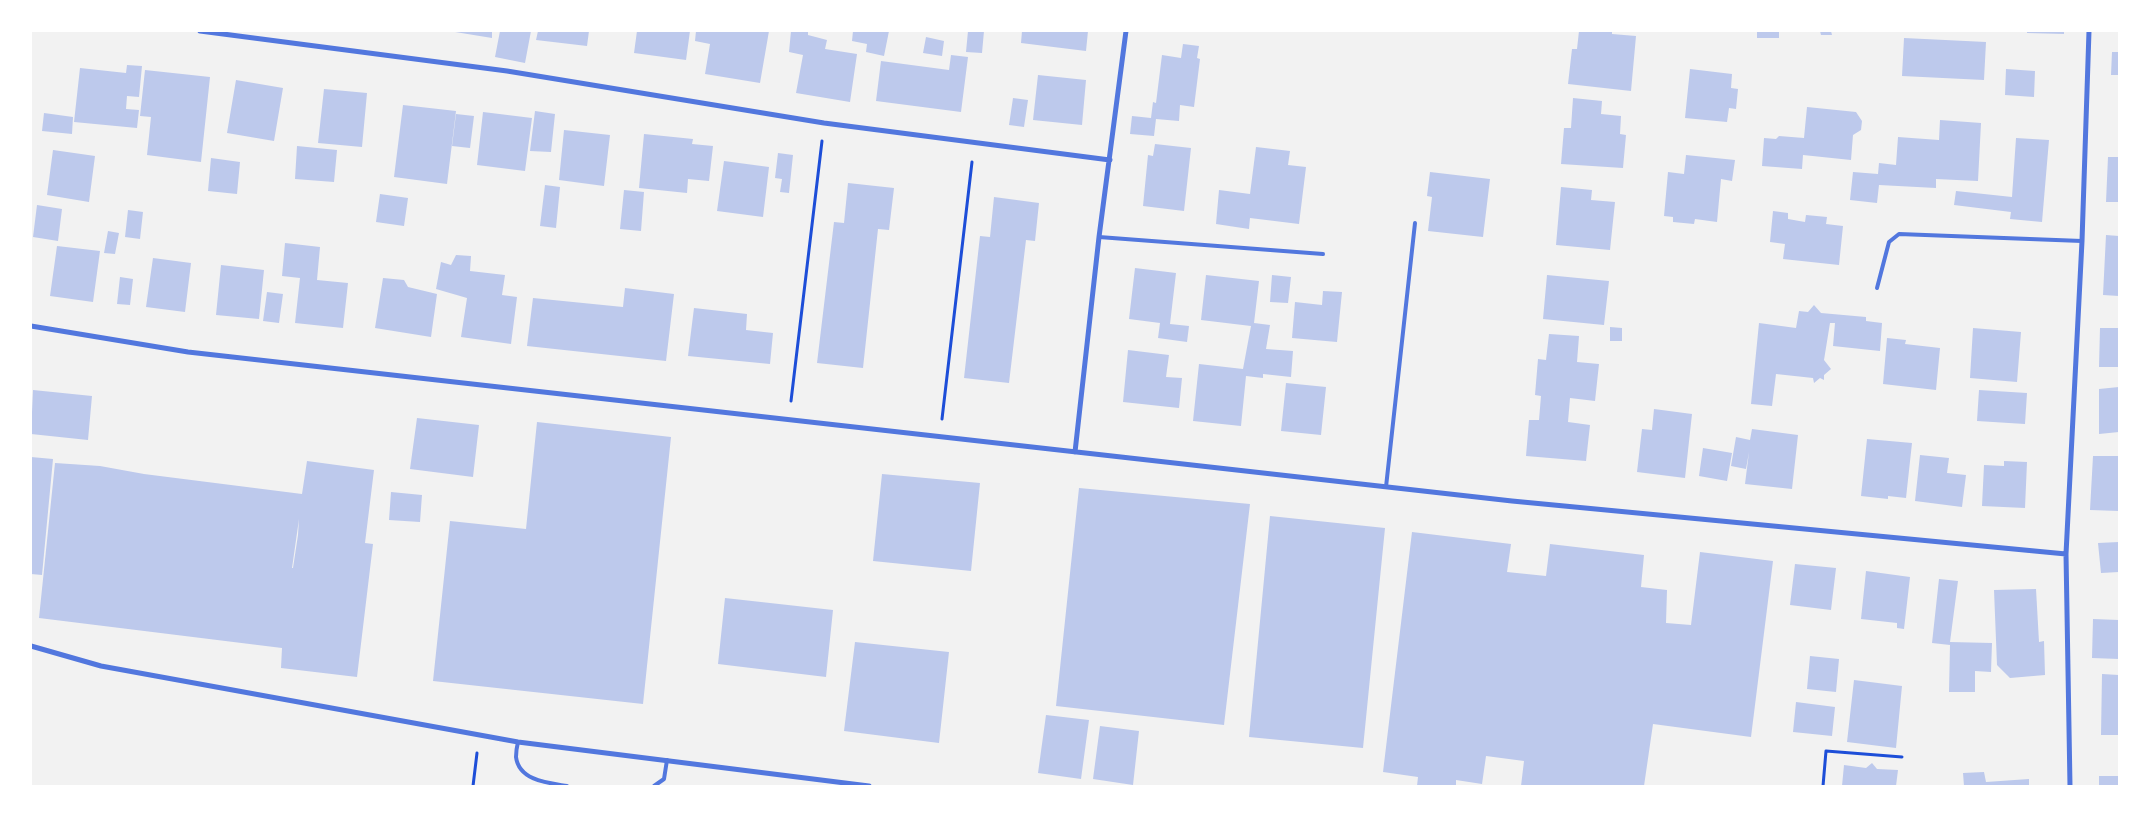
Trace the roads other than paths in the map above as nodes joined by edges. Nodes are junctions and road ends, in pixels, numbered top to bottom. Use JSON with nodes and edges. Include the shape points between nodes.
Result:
{"nodes":[{"id":1,"x":200,"y":31,"type":"edge"},
{"id":2,"x":1126,"y":31,"type":"edge"},
{"id":3,"x":2089,"y":31,"type":"edge"},
{"id":4,"x":1110,"y":160,"type":"junction"},
{"id":5,"x":1415,"y":223,"type":"dead end"},
{"id":6,"x":1099,"y":237,"type":"junction"},
{"id":7,"x":2082,"y":241,"type":"junction"},
{"id":8,"x":1322,"y":254,"type":"dead end"},
{"id":9,"x":1877,"y":288,"type":"dead end"},
{"id":10,"x":31,"y":326,"type":"edge"},
{"id":11,"x":1075,"y":452,"type":"junction"},
{"id":12,"x":1386,"y":487,"type":"junction"},
{"id":13,"x":2066,"y":554,"type":"junction"},
{"id":14,"x":31,"y":646,"type":"edge"},
{"id":15,"x":518,"y":742,"type":"junction"},
{"id":16,"x":667,"y":760,"type":"junction"},
{"id":17,"x":567,"y":786,"type":"edge"},
{"id":18,"x":654,"y":786,"type":"edge"},
{"id":19,"x":870,"y":786,"type":"edge"},
{"id":20,"x":2070,"y":786,"type":"edge"}],
"edges":[{"from":1,"to":4,"type":"street","via":[[507,71],[824,123]]},
{"from":2,"to":4,"type":"street"},
{"from":3,"to":7,"type":"street"},
{"from":4,"to":6,"type":"street"},
{"from":5,"to":12,"type":"lane"},
{"from":6,"to":8,"type":"lane"},
{"from":6,"to":11,"type":"street"},
{"from":7,"to":9,"type":"lane","via":[[1899,234],[1889,242]]},
{"from":7,"to":13,"type":"street"},
{"from":10,"to":11,"type":"street","via":[[188,352]]},
{"from":11,"to":12,"type":"street"},
{"from":12,"to":13,"type":"street"},
{"from":13,"to":20,"type":"street"},
{"from":14,"to":15,"type":"street","via":[[101,666]]},
{"from":15,"to":16,"type":"street"},
{"from":15,"to":17,"type":"lane","via":[[516,758],[522,771],[539,782]]},
{"from":16,"to":18,"type":"lane","via":[[664,779]]},
{"from":16,"to":19,"type":"street"}]}
